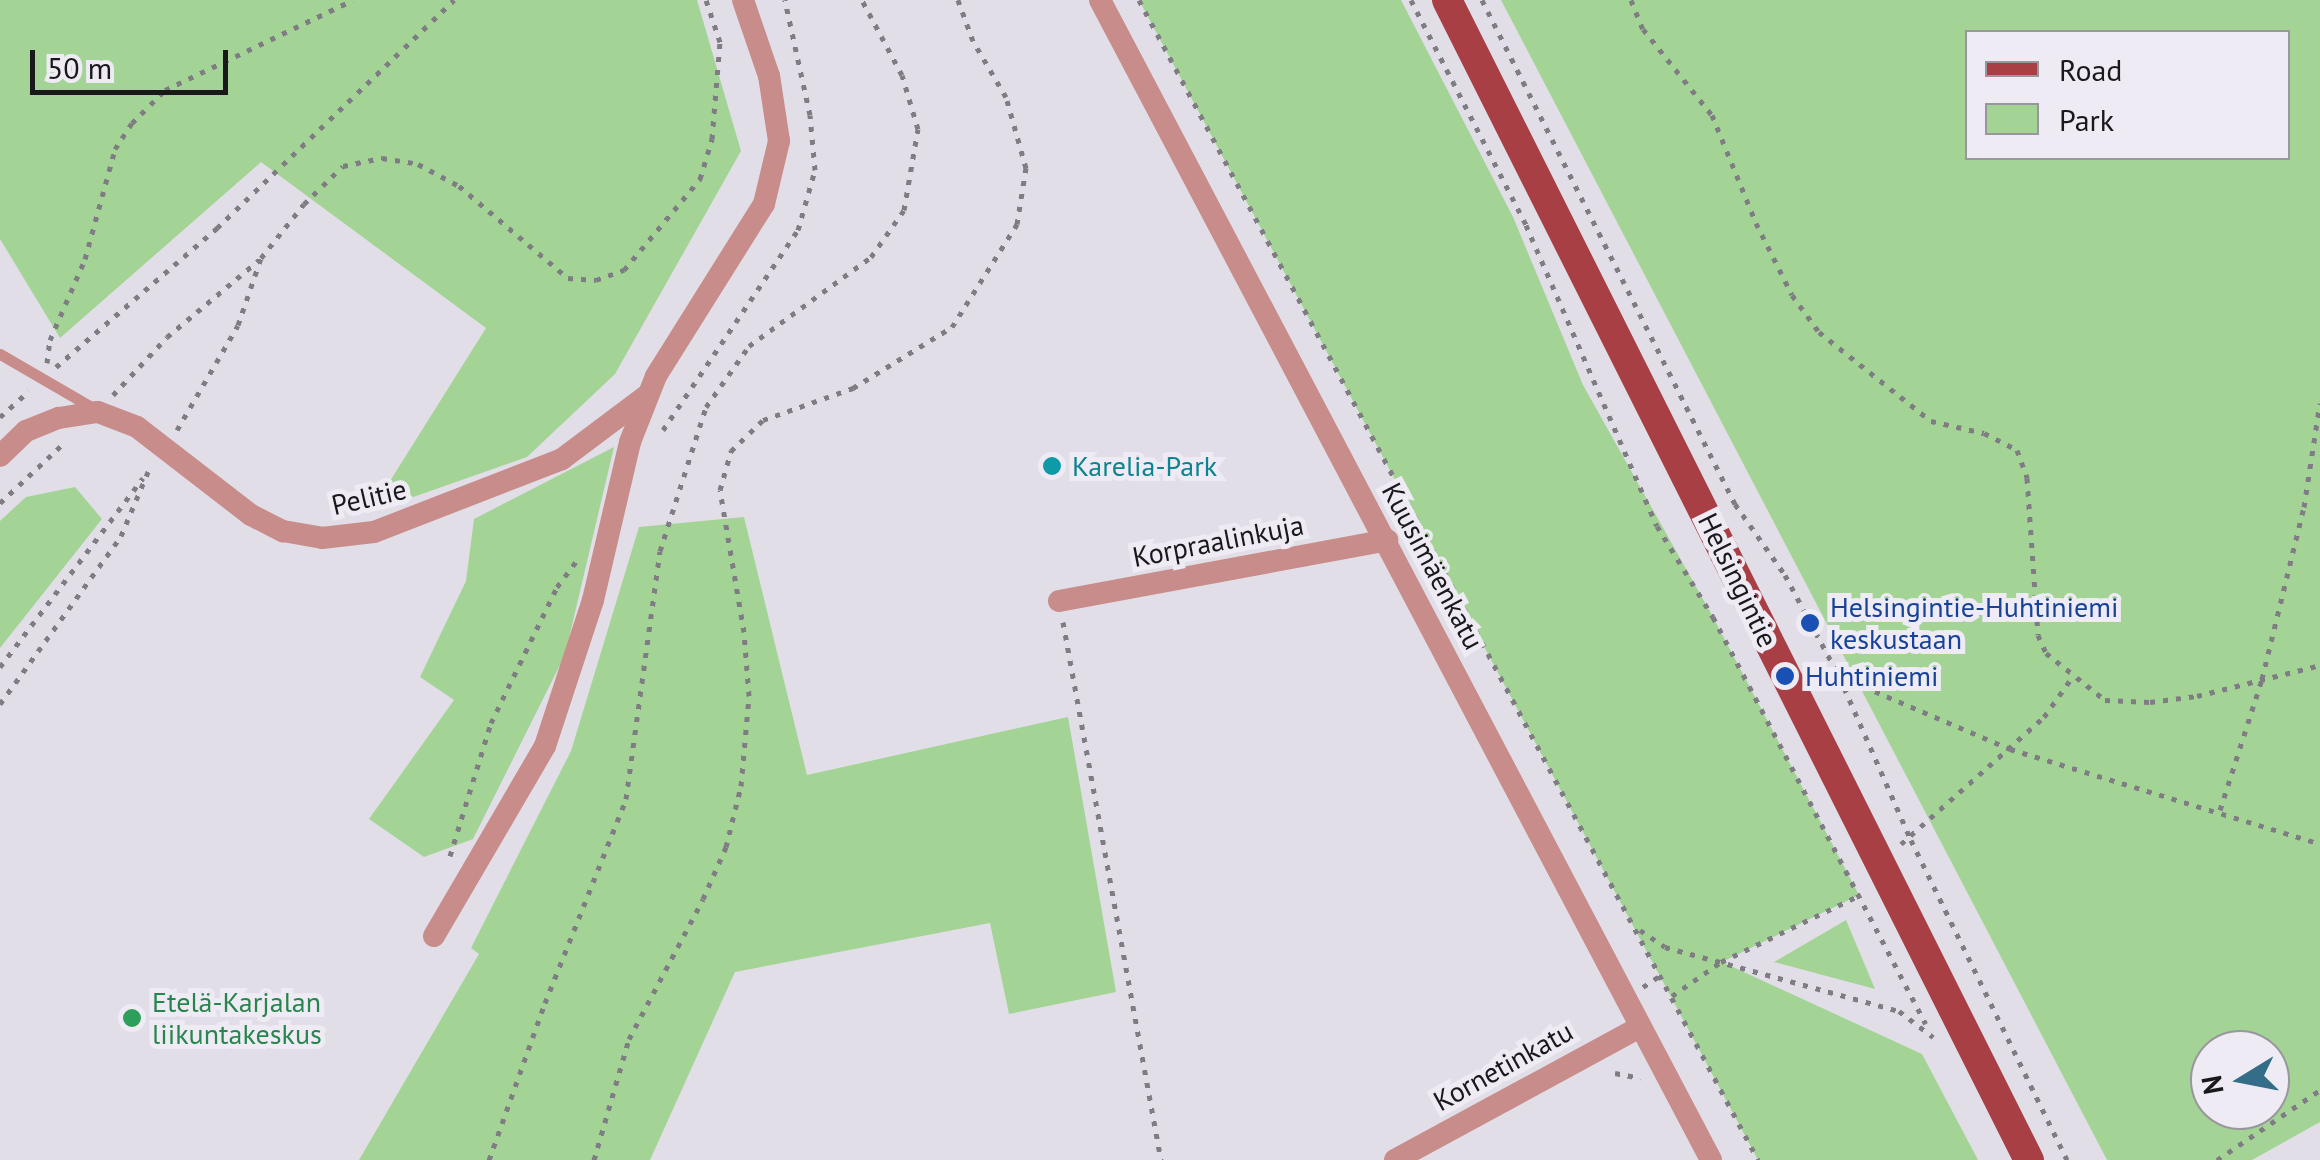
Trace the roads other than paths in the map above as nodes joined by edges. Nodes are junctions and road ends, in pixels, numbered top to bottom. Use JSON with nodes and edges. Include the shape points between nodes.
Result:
{"nodes":[{"id":1,"x":743,"y":0,"type":"edge"},
{"id":2,"x":1100,"y":0,"type":"edge"},
{"id":3,"x":1447,"y":0,"type":"edge"},
{"id":4,"x":0,"y":354,"type":"edge"},
{"id":5,"x":649,"y":394,"type":"junction"},
{"id":6,"x":98,"y":412,"type":"junction"},
{"id":7,"x":0,"y":456,"type":"edge"},
{"id":8,"x":1387,"y":540,"type":"junction"},
{"id":9,"x":1059,"y":602,"type":"road end"},
{"id":10,"x":434,"y":936,"type":"dead end"},
{"id":11,"x":1640,"y":1027,"type":"junction"},
{"id":12,"x":1394,"y":1160,"type":"edge"},
{"id":13,"x":1712,"y":1160,"type":"edge"},
{"id":14,"x":2029,"y":1160,"type":"edge"}],
"edges":[{"from":1,"to":5,"type":"street","name":"Pelitie","via":[[769,76],[779,141],[764,204]]},
{"from":2,"to":8,"type":"street","name":"Kuusimäenkatu"},
{"from":3,"to":14,"type":"main road","name":"Helsingintie"},
{"from":4,"to":6,"type":"lane"},
{"from":5,"to":6,"type":"street","name":"Pelitie","via":[[562,459],[374,532],[322,538],[283,532],[251,515],[138,427]]},
{"from":5,"to":10,"type":"street","name":"Pelitie","via":[[545,746]]},
{"from":6,"to":7,"type":"street","via":[[26,432]]},
{"from":8,"to":9,"type":"street","name":"Korpraalinkuja"},
{"from":8,"to":11,"type":"street","name":"Kuusimäenkatu"},
{"from":11,"to":12,"type":"street","name":"Kornetinkatu"},
{"from":11,"to":13,"type":"street","name":"Kuusimäenkatu"}]}
